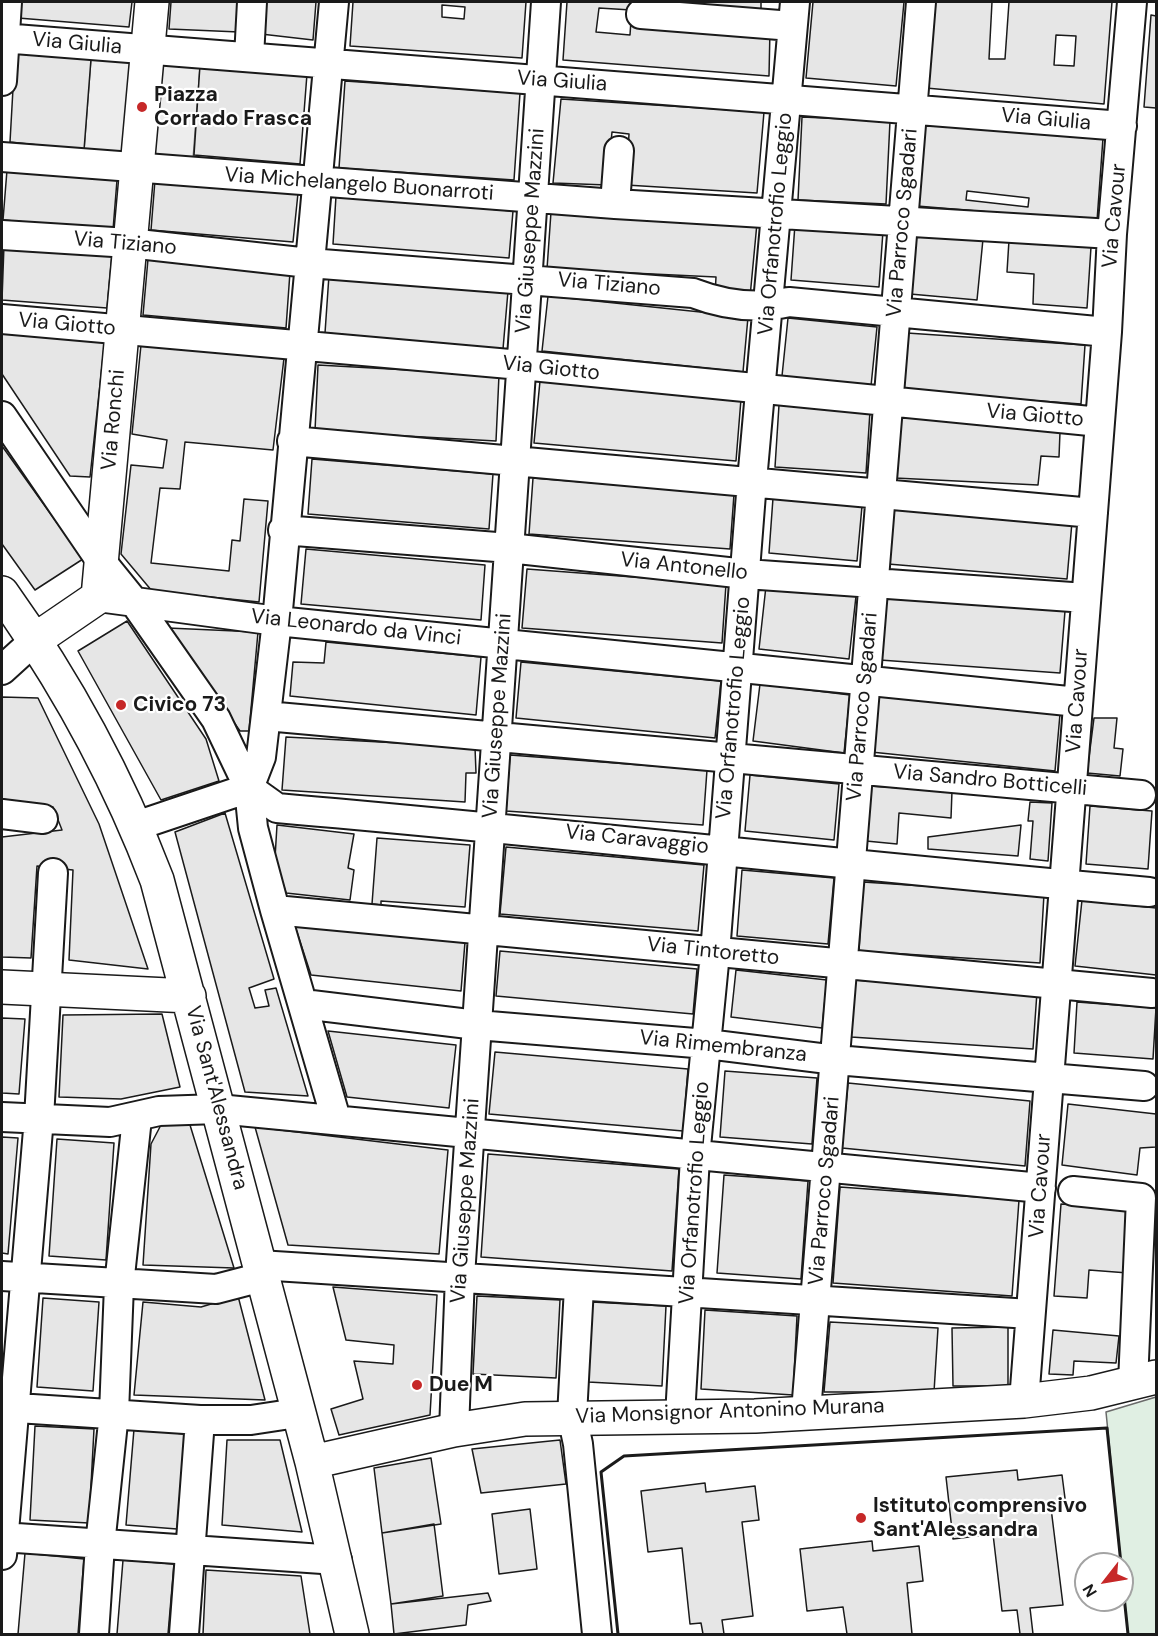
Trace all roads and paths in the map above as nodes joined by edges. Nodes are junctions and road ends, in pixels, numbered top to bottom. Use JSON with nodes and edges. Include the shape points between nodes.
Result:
{"nodes":[{"id":1,"x":7,"y":2,"type":"edge"},
{"id":2,"x":152,"y":2,"type":"edge"},
{"id":3,"x":252,"y":2,"type":"edge"},
{"id":4,"x":334,"y":2,"type":"edge"},
{"id":5,"x":546,"y":2,"type":"edge"},
{"id":6,"x":921,"y":2,"type":"edge"},
{"id":7,"x":1132,"y":2,"type":"edge"},
{"id":8,"x":641,"y":14,"type":"dead end"},
{"id":9,"x":794,"y":14,"type":"edge"},
{"id":10,"x":3,"y":38,"type":"edge"},
{"id":11,"x":147,"y":49,"type":"junction"},
{"id":12,"x":249,"y":57,"type":"junction"},
{"id":13,"x":328,"y":64,"type":"junction"},
{"id":14,"x":541,"y":80,"type":"junction"},
{"id":15,"x":2,"y":81,"type":"edge"},
{"id":16,"x":786,"y":99,"type":"junction"},
{"id":17,"x":913,"y":109,"type":"junction"},
{"id":18,"x":1122,"y":126,"type":"junction"},
{"id":19,"x":619,"y":151,"type":"dead end"},
{"id":20,"x":2,"y":158,"type":"edge"},
{"id":21,"x":137,"y":168,"type":"junction"},
{"id":22,"x":317,"y":182,"type":"junction"},
{"id":23,"x":533,"y":197,"type":"junction"},
{"id":24,"x":615,"y":204,"type":"junction"},
{"id":25,"x":776,"y":214,"type":"junction"},
{"id":26,"x":902,"y":223,"type":"junction"},
{"id":27,"x":1112,"y":234,"type":"junction"},
{"id":28,"x":2,"y":235,"type":"edge"},
{"id":29,"x":129,"y":243,"type":"junction"},
{"id":30,"x":309,"y":263,"type":"junction"},
{"id":31,"x":528,"y":278,"type":"junction"},
{"id":32,"x":769,"y":307,"type":"junction"},
{"id":33,"x":896,"y":313,"type":"junction"},
{"id":34,"x":2,"y":319,"type":"edge"},
{"id":35,"x":122,"y":330,"type":"junction"},
{"id":36,"x":1107,"y":332,"type":"junction"},
{"id":37,"x":301,"y":347,"type":"junction"},
{"id":38,"x":521,"y":365,"type":"junction"},
{"id":39,"x":761,"y":390,"type":"junction"},
{"id":40,"x":889,"y":402,"type":"junction"},
{"id":41,"x":2,"y":416,"type":"edge"},
{"id":42,"x":1100,"y":422,"type":"junction"},
{"id":43,"x":292,"y":441,"type":"junction"},
{"id":44,"x":514,"y":462,"type":"junction"},
{"id":45,"x":752,"y":481,"type":"junction"},
{"id":46,"x":881,"y":493,"type":"junction"},
{"id":47,"x":1093,"y":513,"type":"junction"},
{"id":48,"x":283,"y":530,"type":"junction"},
{"id":49,"x":509,"y":549,"type":"junction"},
{"id":50,"x":101,"y":561,"type":"junction"},
{"id":51,"x":746,"y":574,"type":"junction"},
{"id":52,"x":873,"y":582,"type":"junction"},
{"id":53,"x":2,"y":593,"type":"edge"},
{"id":54,"x":98,"y":597,"type":"junction"},
{"id":55,"x":1086,"y":598,"type":"junction"},
{"id":56,"x":135,"y":603,"type":"junction"},
{"id":57,"x":277,"y":621,"type":"junction"},
{"id":58,"x":35,"y":640,"type":"junction"},
{"id":59,"x":502,"y":642,"type":"junction"},
{"id":60,"x":738,"y":669,"type":"junction"},
{"id":61,"x":2,"y":670,"type":"edge"},
{"id":62,"x":865,"y":680,"type":"junction"},
{"id":63,"x":1078,"y":702,"type":"junction"},
{"id":64,"x":266,"y":716,"type":"junction"},
{"id":65,"x":496,"y":738,"type":"junction"},
{"id":66,"x":729,"y":759,"type":"junction"},
{"id":67,"x":857,"y":768,"type":"junction"},
{"id":68,"x":249,"y":788,"type":"junction"},
{"id":69,"x":1071,"y":789,"type":"junction"},
{"id":70,"x":1141,"y":795,"type":"dead end"},
{"id":71,"x":2,"y":814,"type":"edge"},
{"id":72,"x":43,"y":819,"type":"dead end"},
{"id":73,"x":136,"y":826,"type":"junction"},
{"id":74,"x":491,"y":826,"type":"junction"},
{"id":75,"x":722,"y":849,"type":"junction"},
{"id":76,"x":851,"y":866,"type":"junction"},
{"id":77,"x":53,"y":873,"type":"dead end"},
{"id":78,"x":1064,"y":885,"type":"junction"},
{"id":79,"x":1149,"y":892,"type":"dead end"},
{"id":80,"x":275,"y":910,"type":"junction"},
{"id":81,"x":483,"y":928,"type":"junction"},
{"id":82,"x":715,"y":953,"type":"junction"},
{"id":83,"x":842,"y":965,"type":"junction"},
{"id":84,"x":1057,"y":985,"type":"junction"},
{"id":85,"x":2,"y":987,"type":"edge"},
{"id":86,"x":45,"y":991,"type":"junction"},
{"id":87,"x":1152,"y":993,"type":"dead end"},
{"id":88,"x":189,"y":996,"type":"junction"},
{"id":89,"x":303,"y":1004,"type":"junction"},
{"id":90,"x":477,"y":1024,"type":"junction"},
{"id":91,"x":707,"y":1044,"type":"junction"},
{"id":92,"x":836,"y":1060,"type":"junction"},
{"id":93,"x":1049,"y":1078,"type":"junction"},
{"id":94,"x":1144,"y":1086,"type":"dead end"},
{"id":95,"x":218,"y":1109,"type":"junction"},
{"id":96,"x":2,"y":1117,"type":"edge"},
{"id":97,"x":39,"y":1118,"type":"junction"},
{"id":98,"x":136,"y":1118,"type":"junction"},
{"id":99,"x":336,"y":1119,"type":"junction"},
{"id":100,"x":471,"y":1133,"type":"junction"},
{"id":101,"x":695,"y":1156,"type":"junction"},
{"id":102,"x":826,"y":1168,"type":"junction"},
{"id":103,"x":1041,"y":1188,"type":"junction"},
{"id":104,"x":1073,"y":1191,"type":"dead end"},
{"id":105,"x":261,"y":1271,"type":"junction"},
{"id":106,"x":13,"y":1276,"type":"edge"},
{"id":107,"x":460,"y":1276,"type":"junction"},
{"id":108,"x":119,"y":1285,"type":"junction"},
{"id":109,"x":579,"y":1287,"type":"junction"},
{"id":110,"x":688,"y":1292,"type":"junction"},
{"id":111,"x":816,"y":1302,"type":"junction"},
{"id":112,"x":1030,"y":1314,"type":"junction"},
{"id":113,"x":1146,"y":1379,"type":"edge"},
{"id":114,"x":1024,"y":1401,"type":"junction"},
{"id":115,"x":7,"y":1407,"type":"edge"},
{"id":116,"x":806,"y":1412,"type":"junction"},
{"id":117,"x":114,"y":1413,"type":"junction"},
{"id":118,"x":297,"y":1413,"type":"junction"},
{"id":119,"x":573,"y":1416,"type":"junction"},
{"id":120,"x":680,"y":1416,"type":"junction"},
{"id":121,"x":200,"y":1420,"type":"junction"},
{"id":122,"x":454,"y":1430,"type":"junction"},
{"id":123,"x":312,"y":1462,"type":"junction"},
{"id":124,"x":2,"y":1543,"type":"edge"},
{"id":125,"x":100,"y":1545,"type":"junction"},
{"id":126,"x":191,"y":1550,"type":"junction"},
{"id":127,"x":337,"y":1560,"type":"junction"},
{"id":128,"x":94,"y":1635,"type":"edge"},
{"id":129,"x":184,"y":1635,"type":"edge"},
{"id":130,"x":352,"y":1635,"type":"edge"},
{"id":131,"x":597,"y":1635,"type":"edge"}],
"edges":[{"from":1,"to":10,"type":"street"},
{"from":2,"to":11,"type":"street"},
{"from":3,"to":12,"type":"street"},
{"from":4,"to":13,"type":"street"},
{"from":5,"to":14,"type":"street","name":"Via Giuseppe Mazzini"},
{"from":6,"to":17,"type":"street","name":"Via Parroco Sgadari"},
{"from":7,"to":18,"type":"street","name":"Via Cavour"},
{"from":8,"to":9,"type":"street"},
{"from":9,"to":16,"type":"street","name":"Via Orfanotrofio Leggio"},
{"from":10,"to":11,"type":"street","name":"Via Giulia"},
{"from":10,"to":15,"type":"street"},
{"from":11,"to":12,"type":"street","name":"Via Giulia"},
{"from":11,"to":21,"type":"street","name":"Via Ronchi"},
{"from":12,"to":13,"type":"street","name":"Via Giulia"},
{"from":13,"to":14,"type":"street","name":"Via Giulia"},
{"from":13,"to":22,"type":"street"},
{"from":14,"to":16,"type":"street","name":"Via Giulia"},
{"from":14,"to":23,"type":"street","name":"Via Giuseppe Mazzini"},
{"from":16,"to":17,"type":"street","name":"Via Giulia"},
{"from":16,"to":25,"type":"street","name":"Via Orfanotrofio Leggio"},
{"from":17,"to":18,"type":"street","name":"Via Giulia"},
{"from":17,"to":26,"type":"street","name":"Via Parroco Sgadari"},
{"from":18,"to":27,"type":"street","name":"Via Cavour"},
{"from":19,"to":24,"type":"street"},
{"from":20,"to":21,"type":"street","name":"Via Michelangelo Buonarroti"},
{"from":21,"to":22,"type":"street","name":"Via Michelangelo Buonarroti"},
{"from":21,"to":29,"type":"street","name":"Via Ronchi"},
{"from":22,"to":23,"type":"street","name":"Via Michelangelo Buonarroti"},
{"from":22,"to":30,"type":"street"},
{"from":23,"to":24,"type":"street","name":"Via Michelangelo Buonarroti"},
{"from":23,"to":31,"type":"street","name":"Via Giuseppe Mazzini"},
{"from":24,"to":25,"type":"street","name":"Via Michelangelo Buonarroti"},
{"from":25,"to":26,"type":"street","name":"Via Michelangelo Buonarroti"},
{"from":25,"to":32,"type":"street","name":"Via Orfanotrofio Leggio"},
{"from":26,"to":27,"type":"street","name":"Via Michelangelo Buonarroti"},
{"from":26,"to":33,"type":"street","name":"Via Parroco Sgadari"},
{"from":27,"to":36,"type":"street","name":"Via Cavour"},
{"from":28,"to":29,"type":"street","name":"Via Tiziano"},
{"from":29,"to":30,"type":"street","name":"Via Tiziano"},
{"from":29,"to":35,"type":"street","name":"Via Ronchi"},
{"from":30,"to":31,"type":"street","name":"Via Tiziano"},
{"from":30,"to":37,"type":"street"},
{"from":31,"to":32,"type":"street","name":"Via Tiziano","via":[[693,293],[717,302]]},
{"from":31,"to":38,"type":"street","name":"Via Giuseppe Mazzini"},
{"from":32,"to":33,"type":"street","name":"Via Tiziano","via":[[789,302]]},
{"from":32,"to":39,"type":"street","name":"Via Orfanotrofio Leggio"},
{"from":33,"to":36,"type":"street","name":"Via Tiziano"},
{"from":33,"to":40,"type":"street","name":"Via Parroco Sgadari"},
{"from":34,"to":35,"type":"street","name":"Via Giotto"},
{"from":35,"to":37,"type":"street","name":"Via Giotto"},
{"from":35,"to":50,"type":"street","name":"Via Ronchi"},
{"from":36,"to":42,"type":"street","name":"Via Cavour"},
{"from":37,"to":38,"type":"street","name":"Via Giotto"},
{"from":37,"to":43,"type":"street"},
{"from":38,"to":39,"type":"street","name":"Via Giotto"},
{"from":38,"to":44,"type":"street","name":"Via Giuseppe Mazzini"},
{"from":39,"to":40,"type":"street","name":"Via Giotto"},
{"from":39,"to":45,"type":"street","name":"Via Orfanotrofio Leggio"},
{"from":40,"to":42,"type":"street","name":"Via Giotto"},
{"from":40,"to":46,"type":"street","name":"Via Parroco Sgadari"},
{"from":41,"to":50,"type":"street"},
{"from":42,"to":47,"type":"street","name":"Via Cavour"},
{"from":43,"to":44,"type":"street"},
{"from":43,"to":48,"type":"street"},
{"from":44,"to":45,"type":"street"},
{"from":44,"to":49,"type":"street","name":"Via Giuseppe Mazzini"},
{"from":45,"to":46,"type":"street"},
{"from":45,"to":51,"type":"street","name":"Via Orfanotrofio Leggio"},
{"from":46,"to":47,"type":"street"},
{"from":46,"to":52,"type":"street","name":"Via Parroco Sgadari"},
{"from":47,"to":55,"type":"street","name":"Via Cavour"},
{"from":48,"to":49,"type":"street","name":"Via Antonello"},
{"from":48,"to":57,"type":"street"},
{"from":49,"to":51,"type":"street","name":"Via Antonello"},
{"from":49,"to":59,"type":"street","name":"Via Giuseppe Mazzini"},
{"from":50,"to":54,"type":"street","name":"Via Ronchi"},
{"from":50,"to":56,"type":"street"},
{"from":51,"to":52,"type":"street","name":"Via Antonello"},
{"from":51,"to":60,"type":"street","name":"Via Orfanotrofio Leggio"},
{"from":52,"to":55,"type":"street","name":"Via Antonello"},
{"from":52,"to":62,"type":"street","name":"Via Parroco Sgadari"},
{"from":53,"to":58,"type":"street","name":"Via Sant'Alessandra"},
{"from":54,"to":56,"type":"street","name":"Via Leonardo da Vinci"},
{"from":54,"to":58,"type":"street"},
{"from":55,"to":63,"type":"street","name":"Via Cavour"},
{"from":56,"to":57,"type":"street","name":"Via Leonardo da Vinci"},
{"from":56,"to":68,"type":"street","via":[[216,719]]},
{"from":57,"to":59,"type":"street","name":"Via Leonardo da Vinci"},
{"from":57,"to":64,"type":"street"},
{"from":58,"to":61,"type":"street"},
{"from":58,"to":73,"type":"street","name":"Via Sant'Alessandra","via":[[111,773]]},
{"from":59,"to":60,"type":"street","name":"Via Leonardo da Vinci"},
{"from":59,"to":65,"type":"street","name":"Via Giuseppe Mazzini"},
{"from":60,"to":62,"type":"street","name":"Via Leonardo da Vinci"},
{"from":60,"to":66,"type":"street","name":"Via Orfanotrofio Leggio"},
{"from":62,"to":63,"type":"street","name":"Via Leonardo da Vinci"},
{"from":62,"to":67,"type":"street","name":"Via Parroco Sgadari"},
{"from":63,"to":69,"type":"street","name":"Via Cavour"},
{"from":64,"to":65,"type":"street","name":"Via Sandro Botticelli"},
{"from":64,"to":68,"type":"street","via":[[261,757]]},
{"from":65,"to":66,"type":"street","name":"Via Sandro Botticelli"},
{"from":65,"to":74,"type":"street","name":"Via Giuseppe Mazzini"},
{"from":66,"to":67,"type":"street","name":"Via Sandro Botticelli"},
{"from":66,"to":75,"type":"street","name":"Via Orfanotrofio Leggio"},
{"from":67,"to":69,"type":"street","name":"Via Sandro Botticelli"},
{"from":67,"to":76,"type":"street","name":"Via Parroco Sgadari"},
{"from":68,"to":73,"type":"street"},
{"from":68,"to":74,"type":"street","name":"Via Caravaggio","via":[[277,808]]},
{"from":68,"to":80,"type":"street","via":[[253,828]]},
{"from":69,"to":70,"type":"street","name":"Via Sandro Botticelli"},
{"from":69,"to":78,"type":"street","name":"Via Cavour"},
{"from":71,"to":72,"type":"street"},
{"from":73,"to":88,"type":"street","name":"Via Sant'Alessandra","via":[[157,880]]},
{"from":74,"to":75,"type":"street","name":"Via Caravaggio"},
{"from":74,"to":81,"type":"street","name":"Via Giuseppe Mazzini"},
{"from":75,"to":76,"type":"street","name":"Via Caravaggio"},
{"from":75,"to":82,"type":"street","name":"Via Orfanotrofio Leggio"},
{"from":76,"to":78,"type":"street","name":"Via Caravaggio"},
{"from":76,"to":83,"type":"street","name":"Via Parroco Sgadari"},
{"from":77,"to":86,"type":"street"},
{"from":78,"to":79,"type":"street","name":"Via Caravaggio"},
{"from":78,"to":84,"type":"street","name":"Via Cavour"},
{"from":80,"to":81,"type":"street","name":"Via Tintoretto"},
{"from":80,"to":89,"type":"street"},
{"from":81,"to":82,"type":"street","name":"Via Tintoretto"},
{"from":81,"to":90,"type":"street","name":"Via Giuseppe Mazzini"},
{"from":82,"to":83,"type":"street","name":"Via Tintoretto"},
{"from":82,"to":91,"type":"street","name":"Via Orfanotrofio Leggio"},
{"from":83,"to":84,"type":"street","name":"Via Tintoretto"},
{"from":83,"to":92,"type":"street","name":"Via Parroco Sgadari"},
{"from":84,"to":87,"type":"street","name":"Via Tintoretto"},
{"from":84,"to":93,"type":"street","name":"Via Cavour"},
{"from":85,"to":86,"type":"street"},
{"from":86,"to":88,"type":"street"},
{"from":86,"to":97,"type":"street"},
{"from":88,"to":95,"type":"street","name":"Via Sant'Alessandra"},
{"from":89,"to":90,"type":"street","name":"Via Rimembranza"},
{"from":89,"to":99,"type":"street"},
{"from":90,"to":91,"type":"street","name":"Via Rimembranza"},
{"from":90,"to":100,"type":"street","name":"Via Giuseppe Mazzini"},
{"from":91,"to":92,"type":"street","name":"Via Rimembranza"},
{"from":91,"to":101,"type":"street","name":"Via Orfanotrofio Leggio"},
{"from":92,"to":93,"type":"street","name":"Via Rimembranza"},
{"from":92,"to":102,"type":"street","name":"Via Parroco Sgadari"},
{"from":93,"to":94,"type":"street","name":"Via Rimembranza"},
{"from":93,"to":103,"type":"street","name":"Via Cavour"},
{"from":95,"to":98,"type":"street","via":[[159,1111]]},
{"from":95,"to":99,"type":"street"},
{"from":95,"to":105,"type":"street","name":"Via Sant'Alessandra"},
{"from":96,"to":97,"type":"street"},
{"from":97,"to":98,"type":"street","via":[[110,1122]]},
{"from":97,"to":106,"type":"street"},
{"from":98,"to":108,"type":"street"},
{"from":99,"to":100,"type":"street"},
{"from":100,"to":101,"type":"street"},
{"from":100,"to":107,"type":"street","name":"Via Giuseppe Mazzini"},
{"from":101,"to":102,"type":"street"},
{"from":101,"to":110,"type":"street","name":"Via Orfanotrofio Leggio"},
{"from":102,"to":103,"type":"street"},
{"from":102,"to":111,"type":"street","name":"Via Parroco Sgadari"},
{"from":103,"to":112,"type":"street","name":"Via Cavour"},
{"from":104,"to":113,"type":"street","via":[[1141,1198]]},
{"from":105,"to":107,"type":"street"},
{"from":105,"to":108,"type":"street","via":[[216,1289]]},
{"from":105,"to":118,"type":"street","name":"Via Sant'Alessandra"},
{"from":106,"to":108,"type":"street"},
{"from":106,"to":115,"type":"street"},
{"from":107,"to":109,"type":"street"},
{"from":107,"to":122,"type":"street","name":"Via Giuseppe Mazzini"},
{"from":108,"to":117,"type":"street"},
{"from":109,"to":110,"type":"street"},
{"from":109,"to":119,"type":"street"},
{"from":110,"to":111,"type":"street"},
{"from":110,"to":120,"type":"street","name":"Via Orfanotrofio Leggio"},
{"from":111,"to":112,"type":"street"},
{"from":111,"to":116,"type":"street","name":"Via Parroco Sgadari"},
{"from":112,"to":114,"type":"street","name":"Via Cavour"},
{"from":113,"to":114,"type":"street","name":"Via Monsignor Antonino Murana","via":[[1091,1394]]},
{"from":114,"to":116,"type":"street","name":"Via Monsignor Antonino Murana"},
{"from":115,"to":117,"type":"street"},
{"from":115,"to":124,"type":"street"},
{"from":116,"to":120,"type":"street","name":"Via Monsignor Antonino Murana"},
{"from":117,"to":121,"type":"street"},
{"from":117,"to":125,"type":"street"},
{"from":118,"to":121,"type":"street","via":[[251,1420]]},
{"from":118,"to":123,"type":"street","name":"Via Sant'Alessandra"},
{"from":119,"to":120,"type":"street","name":"Via Monsignor Antonino Murana"},
{"from":119,"to":122,"type":"street","name":"Via Monsignor Antonino Murana"},
{"from":119,"to":131,"type":"street"},
{"from":121,"to":126,"type":"street"},
{"from":122,"to":123,"type":"street","name":"Via Monsignor Antonino Murana"},
{"from":123,"to":127,"type":"street","name":"Via Sant'Alessandra"},
{"from":124,"to":125,"type":"street"},
{"from":125,"to":126,"type":"street"},
{"from":125,"to":128,"type":"street"},
{"from":126,"to":127,"type":"street"},
{"from":126,"to":129,"type":"street"},
{"from":127,"to":130,"type":"street","name":"Via Sant'Alessandra"}]}
